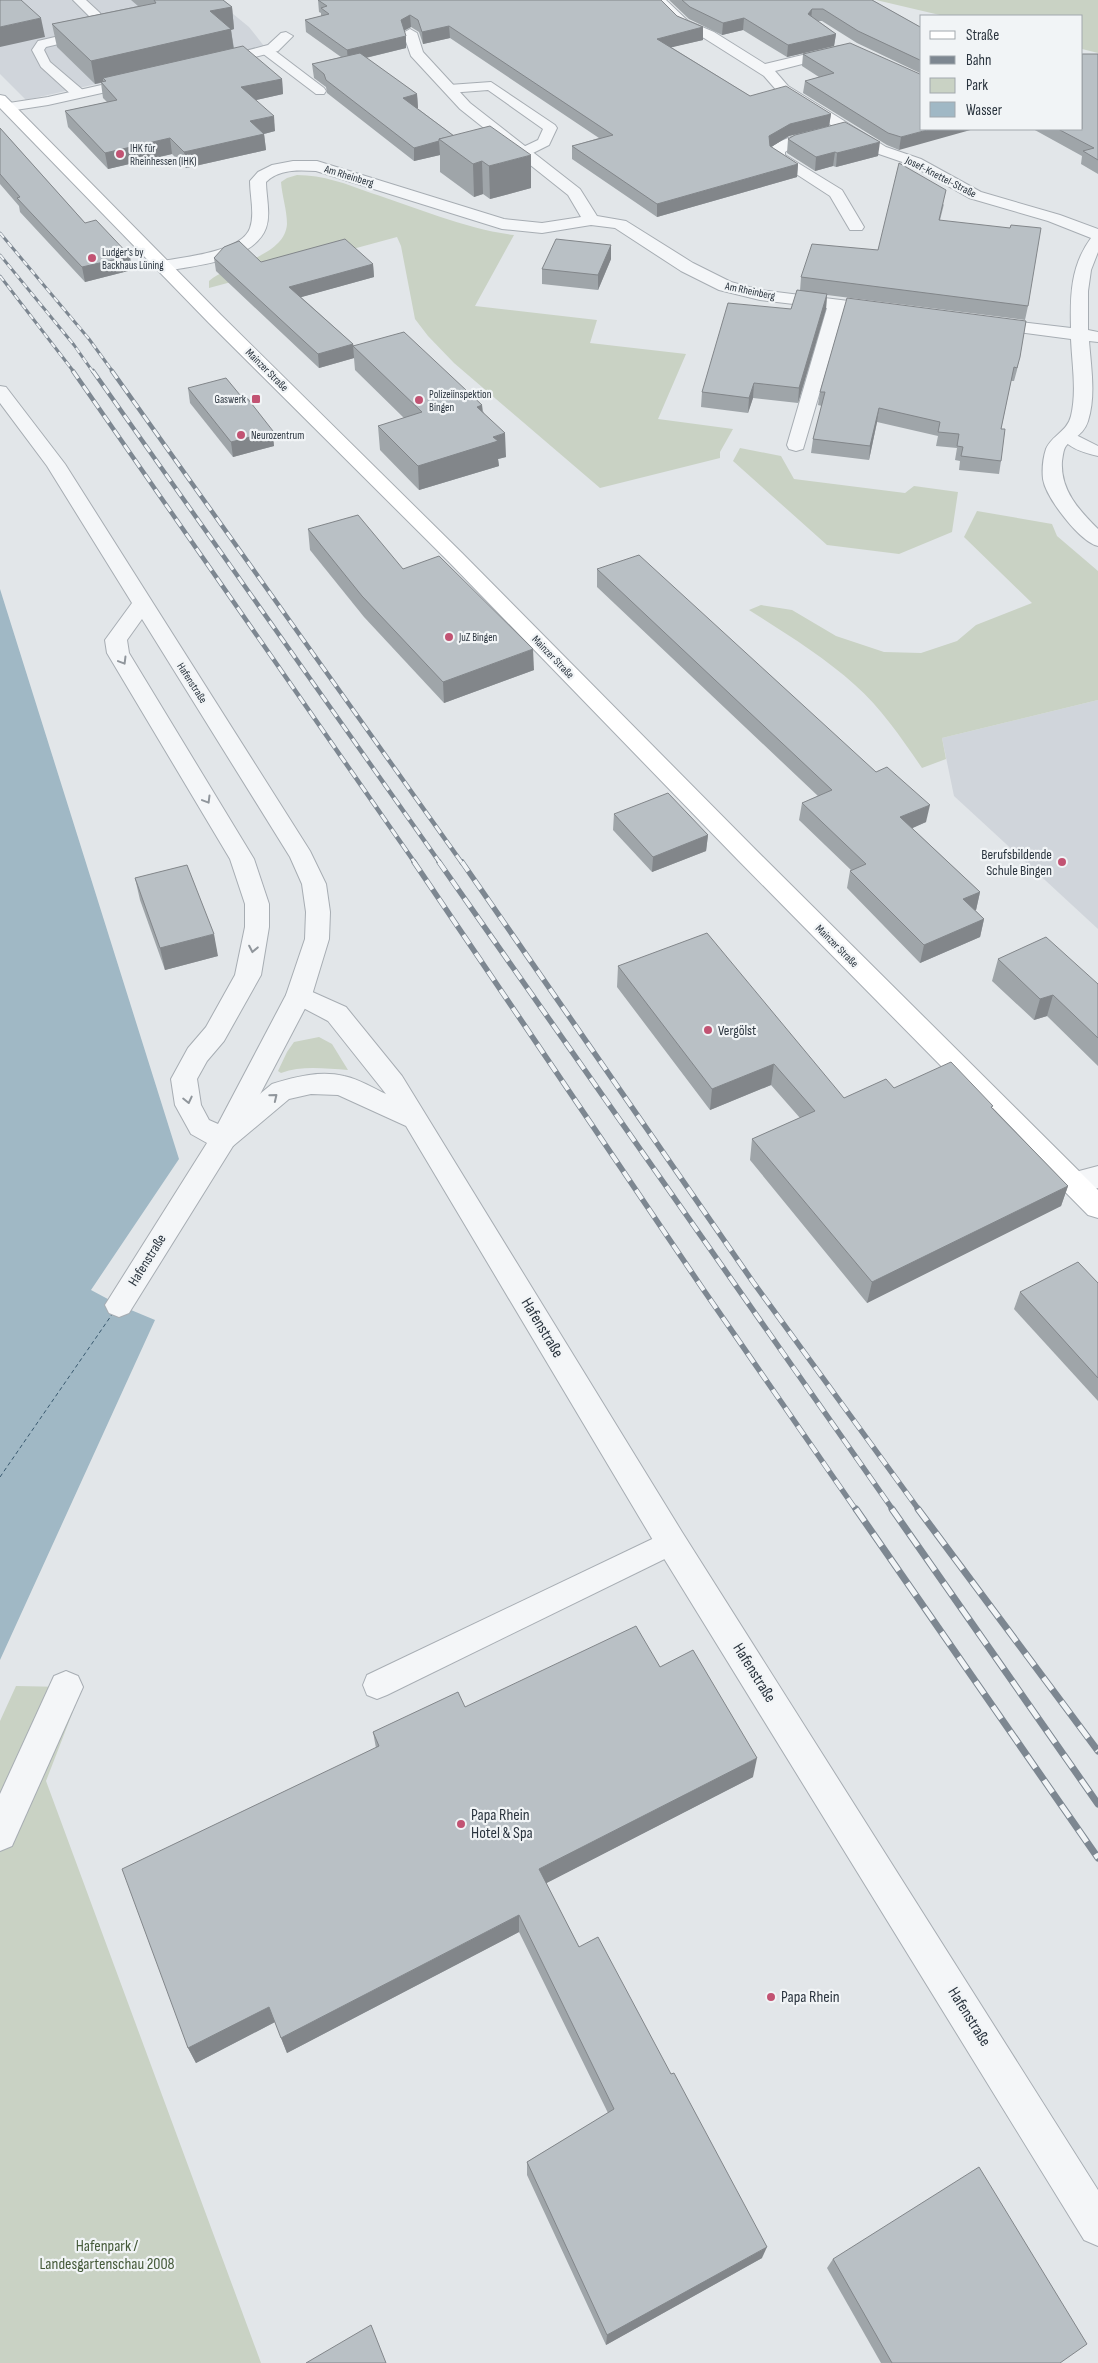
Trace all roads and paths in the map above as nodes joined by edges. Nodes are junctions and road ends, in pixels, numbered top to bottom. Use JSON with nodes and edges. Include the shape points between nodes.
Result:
{"nodes":[{"id":1,"x":79,"y":0,"type":"edge"},
{"id":2,"x":658,"y":0,"type":"edge"},
{"id":3,"x":410,"y":34,"type":"edge"},
{"id":4,"x":286,"y":36,"type":"dead end"},
{"id":5,"x":834,"y":36,"type":"edge"},
{"id":6,"x":266,"y":50,"type":"junction"},
{"id":7,"x":203,"y":66,"type":"edge"},
{"id":8,"x":764,"y":70,"type":"junction"},
{"id":9,"x":155,"y":76,"type":"edge"},
{"id":10,"x":449,"y":89,"type":"junction"},
{"id":11,"x":320,"y":90,"type":"edge"},
{"id":12,"x":78,"y":94,"type":"junction"},
{"id":13,"x":3,"y":105,"type":"edge"},
{"id":14,"x":844,"y":129,"type":"junction"},
{"id":15,"x":524,"y":152,"type":"junction"},
{"id":16,"x":591,"y":220,"type":"junction"},
{"id":17,"x":856,"y":227,"type":"dead end"},
{"id":18,"x":1098,"y":235,"type":"edge"},
{"id":19,"x":1098,"y":240,"type":"edge"},
{"id":20,"x":164,"y":266,"type":"junction"},
{"id":21,"x":837,"y":304,"type":"junction"},
{"id":22,"x":895,"y":312,"type":"edge"},
{"id":23,"x":972,"y":322,"type":"edge"},
{"id":24,"x":1078,"y":335,"type":"junction"},
{"id":25,"x":1098,"y":337,"type":"edge"},
{"id":26,"x":0,"y":391,"type":"edge"},
{"id":27,"x":1068,"y":436,"type":"junction"},
{"id":28,"x":796,"y":445,"type":"dead end"},
{"id":29,"x":1098,"y":451,"type":"edge"},
{"id":30,"x":1098,"y":540,"type":"edge"},
{"id":31,"x":142,"y":604,"type":"junction"},
{"id":32,"x":299,"y":995,"type":"junction"},
{"id":33,"x":414,"y":1119,"type":"junction"},
{"id":34,"x":223,"y":1139,"type":"junction"},
{"id":35,"x":1086,"y":1180,"type":"edge"},
{"id":36,"x":1098,"y":1207,"type":"edge"},
{"id":37,"x":119,"y":1305,"type":"dead end"},
{"id":38,"x":671,"y":1542,"type":"junction"},
{"id":39,"x":377,"y":1685,"type":"dead end"},
{"id":40,"x":66,"y":1687,"type":"dead end"},
{"id":41,"x":0,"y":1834,"type":"edge"},
{"id":42,"x":1098,"y":2226,"type":"edge"}],
"edges":[{"from":1,"to":12,"type":"lane","via":[[96,16],[99,25],[93,32],[42,44],[38,50],[45,64]]},
{"from":2,"to":8,"type":"street","name":"Josef-Knettel-Straße","via":[[682,24],[709,35]]},
{"from":3,"to":10,"type":"street","via":[[416,53]]},
{"from":4,"to":6,"type":"street"},
{"from":5,"to":8,"type":"street","via":[[851,48]]},
{"from":6,"to":7,"type":"street"},
{"from":6,"to":11,"type":"lane"},
{"from":8,"to":14,"type":"street","name":"Josef-Knettel-Straße","via":[[776,79],[782,89]]},
{"from":9,"to":12,"type":"street","name":"Mainzer Straße"},
{"from":10,"to":15,"type":"street","via":[[464,106]]},
{"from":10,"to":15,"type":"lane","via":[[491,86],[550,128],[544,142]]},
{"from":12,"to":13,"type":"street","name":"Mainzer Straße"},
{"from":13,"to":20,"type":"main road","name":"Mainzer Straße"},
{"from":14,"to":17,"type":"street","via":[[777,150],[778,156],[836,194]]},
{"from":14,"to":18,"type":"street","name":"Josef-Knettel-Straße","via":[[881,150],[916,162],[975,195],[1054,218]]},
{"from":15,"to":16,"type":"street","via":[[574,192]]},
{"from":16,"to":20,"type":"street","name":"Am Rheinberg","via":[[542,228],[502,224],[317,166],[298,166],[272,170],[258,181],[258,230],[251,240],[225,252]]},
{"from":16,"to":21,"type":"street","name":"Am Rheinberg","via":[[620,224],[687,267],[725,286],[760,295]]},
{"from":19,"to":24,"type":"street","via":[[1087,253],[1083,265]]},
{"from":20,"to":35,"type":"main road","name":"Mainzer Straße"},
{"from":21,"to":22,"type":"street","name":"Am Rheinberg"},
{"from":21,"to":28,"type":"street"},
{"from":23,"to":24,"type":"street"},
{"from":24,"to":25,"type":"street"},
{"from":24,"to":27,"type":"street","via":[[1083,395],[1080,418]]},
{"from":26,"to":31,"type":"street","name":"Hafenstraße","via":[[54,464]]},
{"from":27,"to":29,"type":"lane","via":[[1088,449]]},
{"from":27,"to":30,"type":"street","via":[[1057,446],[1052,467],[1054,483],[1064,501]]},
{"from":31,"to":32,"type":"street","name":"Hafenstraße","via":[[302,857],[314,884],[317,940]]},
{"from":31,"to":34,"type":"street","one_way":true,"via":[[116,640],[118,653],[242,859],[257,904],[257,927],[248,975],[215,1034],[197,1055],[184,1079],[188,1105],[200,1127]]},
{"from":32,"to":33,"type":"street","name":"Hafenstraße","via":[[337,1014],[393,1083]]},
{"from":32,"to":34,"type":"street","name":"Hafenstraße"},
{"from":34,"to":33,"type":"street","name":"Hafenstraße","one_way":true,"via":[[281,1091],[311,1084],[342,1085]]},
{"from":33,"to":38,"type":"street","name":"Hafenstraße"},
{"from":34,"to":37,"type":"street","name":"Hafenstraße"},
{"from":35,"to":36,"type":"main road","name":"Mainzer Straße"},
{"from":38,"to":39,"type":"lane"},
{"from":38,"to":42,"type":"street","name":"Hafenstraße"},
{"from":40,"to":41,"type":"street"}]}
